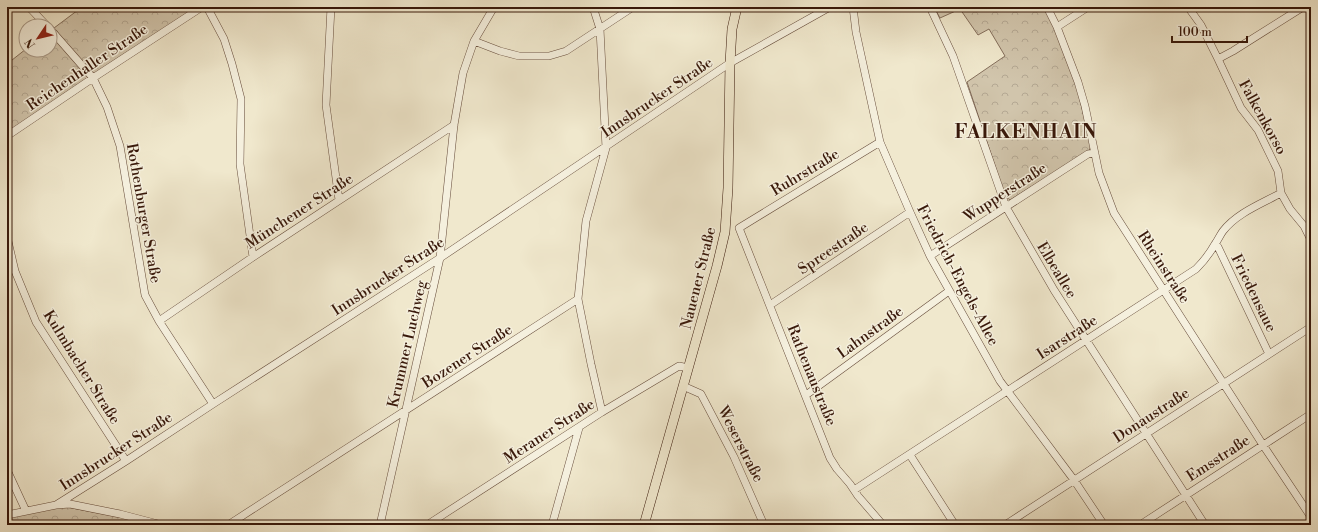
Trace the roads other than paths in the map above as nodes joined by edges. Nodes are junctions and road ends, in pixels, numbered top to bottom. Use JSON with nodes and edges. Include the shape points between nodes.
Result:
{"nodes":[{"id":1,"x":29,"y":7,"type":"edge"},
{"id":2,"x":202,"y":7,"type":"edge"},
{"id":3,"x":207,"y":7,"type":"edge"},
{"id":4,"x":331,"y":7,"type":"edge"},
{"id":5,"x":494,"y":7,"type":"edge"},
{"id":6,"x":593,"y":7,"type":"edge"},
{"id":7,"x":633,"y":7,"type":"edge"},
{"id":8,"x":737,"y":7,"type":"edge"},
{"id":9,"x":830,"y":7,"type":"edge"},
{"id":10,"x":853,"y":7,"type":"edge"},
{"id":11,"x":930,"y":7,"type":"edge"},
{"id":12,"x":1047,"y":7,"type":"edge"},
{"id":13,"x":1088,"y":7,"type":"edge"},
{"id":14,"x":1188,"y":7,"type":"edge"},
{"id":15,"x":1302,"y":7,"type":"edge"},
{"id":16,"x":39,"y":18,"type":"edge"},
{"id":17,"x":1058,"y":27,"type":"junction"},
{"id":18,"x":600,"y":29,"type":"junction"},
{"id":19,"x":58,"y":38,"type":"edge"},
{"id":20,"x":474,"y":41,"type":"junction"},
{"id":21,"x":1218,"y":59,"type":"junction"},
{"id":22,"x":730,"y":63,"type":"junction"},
{"id":23,"x":94,"y":78,"type":"junction"},
{"id":24,"x":454,"y":125,"type":"junction"},
{"id":25,"x":7,"y":136,"type":"edge"},
{"id":26,"x":880,"y":142,"type":"junction"},
{"id":27,"x":606,"y":148,"type":"junction"},
{"id":28,"x":1095,"y":152,"type":"junction"},
{"id":29,"x":1281,"y":193,"type":"junction"},
{"id":30,"x":339,"y":200,"type":"junction"},
{"id":31,"x":1006,"y":207,"type":"junction"},
{"id":32,"x":910,"y":212,"type":"junction"},
{"id":33,"x":743,"y":225,"type":"joint"},
{"id":34,"x":7,"y":237,"type":"edge"},
{"id":35,"x":1311,"y":240,"type":"edge"},
{"id":36,"x":1215,"y":245,"type":"junction"},
{"id":37,"x":930,"y":256,"type":"junction"},
{"id":38,"x":253,"y":257,"type":"junction"},
{"id":39,"x":440,"y":258,"type":"junction"},
{"id":40,"x":949,"y":291,"type":"junction"},
{"id":41,"x":1164,"y":291,"type":"junction"},
{"id":42,"x":578,"y":299,"type":"junction"},
{"id":43,"x":770,"y":305,"type":"junction"},
{"id":44,"x":159,"y":321,"type":"junction"},
{"id":45,"x":1311,"y":327,"type":"edge"},
{"id":46,"x":1086,"y":340,"type":"junction"},
{"id":47,"x":1269,"y":354,"type":"junction"},
{"id":48,"x":688,"y":368,"type":"junction"},
{"id":49,"x":1224,"y":383,"type":"junction"},
{"id":50,"x":683,"y":386,"type":"junction"},
{"id":51,"x":1007,"y":392,"type":"junction"},
{"id":52,"x":806,"y":395,"type":"junction"},
{"id":53,"x":213,"y":404,"type":"junction"},
{"id":54,"x":405,"y":410,"type":"junction"},
{"id":55,"x":602,"y":412,"type":"junction"},
{"id":56,"x":1311,"y":414,"type":"edge"},
{"id":57,"x":579,"y":428,"type":"junction"},
{"id":58,"x":1146,"y":434,"type":"junction"},
{"id":59,"x":1263,"y":445,"type":"junction"},
{"id":60,"x":910,"y":455,"type":"junction"},
{"id":61,"x":126,"y":461,"type":"junction"},
{"id":62,"x":7,"y":470,"type":"edge"},
{"id":63,"x":1074,"y":480,"type":"junction"},
{"id":64,"x":854,"y":490,"type":"junction"},
{"id":65,"x":1186,"y":495,"type":"junction"},
{"id":66,"x":56,"y":505,"type":"junction"},
{"id":67,"x":26,"y":512,"type":"junction"},
{"id":68,"x":7,"y":515,"type":"edge"},
{"id":69,"x":1311,"y":517,"type":"edge"},
{"id":70,"x":1311,"y":522,"type":"edge"},
{"id":71,"x":162,"y":525,"type":"edge"},
{"id":72,"x":228,"y":525,"type":"edge"},
{"id":73,"x":380,"y":525,"type":"edge"},
{"id":74,"x":427,"y":525,"type":"edge"},
{"id":75,"x":552,"y":525,"type":"edge"},
{"id":76,"x":644,"y":525,"type":"edge"},
{"id":77,"x":764,"y":525,"type":"edge"},
{"id":78,"x":883,"y":525,"type":"edge"},
{"id":79,"x":956,"y":525,"type":"edge"},
{"id":80,"x":1005,"y":525,"type":"edge"},
{"id":81,"x":1104,"y":525,"type":"edge"},
{"id":82,"x":1140,"y":525,"type":"edge"},
{"id":83,"x":1205,"y":525,"type":"edge"},
{"id":84,"x":1307,"y":525,"type":"edge"}],
"edges":[{"from":1,"to":16,"type":"street"},
{"from":2,"to":23,"type":"street","name":"Reichenhaller Straße"},
{"from":3,"to":38,"type":"street","via":[[224,39],[241,99],[240,164]]},
{"from":4,"to":30,"type":"street","via":[[326,105]]},
{"from":5,"to":20,"type":"street","name":"Krummer Luchweg"},
{"from":6,"to":18,"type":"street"},
{"from":7,"to":18,"type":"street"},
{"from":8,"to":22,"type":"main road","name":"Nauener Straße","via":[[732,29]]},
{"from":9,"to":22,"type":"street","name":"Innsbrucker Straße"},
{"from":10,"to":26,"type":"street","name":"Friedrich-Engels-Allee"},
{"from":11,"to":31,"type":"street","name":"Elbeallee","via":[[953,56]]},
{"from":12,"to":17,"type":"street","name":"Rheinstraße"},
{"from":13,"to":17,"type":"street"},
{"from":14,"to":21,"type":"street","name":"Falkenkorso","via":[[1201,25]]},
{"from":15,"to":21,"type":"street"},
{"from":17,"to":28,"type":"street","name":"Rheinstraße","via":[[1078,82]]},
{"from":18,"to":20,"type":"street","via":[[566,51],[549,56],[520,56]]},
{"from":18,"to":27,"type":"street"},
{"from":19,"to":23,"type":"street","name":"Rothenburger Straße"},
{"from":20,"to":24,"type":"street","name":"Krummer Luchweg","via":[[463,73]]},
{"from":21,"to":29,"type":"street","name":"Falkenkorso","via":[[1241,108],[1258,130],[1278,171]]},
{"from":22,"to":27,"type":"street","name":"Innsbrucker Straße"},
{"from":22,"to":48,"type":"main road","name":"Nauener Straße","via":[[725,232]]},
{"from":23,"to":25,"type":"street","name":"Reichenhaller Straße"},
{"from":23,"to":44,"type":"street","name":"Rothenburger Straße","via":[[120,146],[145,295]]},
{"from":24,"to":30,"type":"street","name":"Münchener Straße"},
{"from":24,"to":39,"type":"street","name":"Krummer Luchweg"},
{"from":26,"to":32,"type":"street","name":"Friedrich-Engels-Allee"},
{"from":26,"to":33,"type":"street","name":"Ruhrstraße"},
{"from":27,"to":39,"type":"street","name":"Innsbrucker Straße"},
{"from":27,"to":42,"type":"street","via":[[586,221]]},
{"from":28,"to":31,"type":"street","name":"Wupperstraße"},
{"from":28,"to":41,"type":"street","name":"Rheinstraße","via":[[1099,173],[1114,213]]},
{"from":29,"to":35,"type":"street","name":"Falkenkorso"},
{"from":29,"to":36,"type":"street","name":"Isarstraße","via":[[1239,215],[1222,231]]},
{"from":30,"to":38,"type":"street","name":"Münchener Straße"},
{"from":31,"to":37,"type":"street","name":"Wupperstraße"},
{"from":31,"to":46,"type":"street","name":"Elbeallee"},
{"from":32,"to":37,"type":"street","name":"Friedrich-Engels-Allee"},
{"from":32,"to":43,"type":"street","name":"Spreestraße"},
{"from":33,"to":43,"type":"street","name":"Rathenaustraße","via":[[739,228]]},
{"from":34,"to":61,"type":"street","name":"Kulmbacher Straße","via":[[15,271],[36,322]]},
{"from":36,"to":41,"type":"street","name":"Isarstraße","via":[[1196,269]]},
{"from":36,"to":47,"type":"street","name":"Friedensaue"},
{"from":37,"to":40,"type":"street","name":"Friedrich-Engels-Allee"},
{"from":38,"to":44,"type":"street","name":"Münchener Straße"},
{"from":39,"to":53,"type":"street","name":"Innsbrucker Straße"},
{"from":39,"to":54,"type":"street","name":"Krummer Luchweg"},
{"from":40,"to":51,"type":"street","name":"Friedrich-Engels-Allee"},
{"from":40,"to":52,"type":"street","name":"Lahnstraße"},
{"from":41,"to":46,"type":"street","name":"Isarstraße"},
{"from":41,"to":49,"type":"street","name":"Rheinstraße"},
{"from":42,"to":54,"type":"street","name":"Bozener Straße"},
{"from":42,"to":55,"type":"street"},
{"from":43,"to":52,"type":"street","name":"Rathenaustraße"},
{"from":44,"to":53,"type":"street","name":"Rothenburger Straße"},
{"from":45,"to":47,"type":"street","name":"Donaustraße"},
{"from":46,"to":51,"type":"street","name":"Isarstraße"},
{"from":46,"to":58,"type":"street","name":"Elbeallee"},
{"from":47,"to":49,"type":"street","name":"Donaustraße"},
{"from":48,"to":50,"type":"main road","name":"Nauener Straße"},
{"from":48,"to":55,"type":"street","name":"Meraner Straße","via":[[679,366]]},
{"from":49,"to":58,"type":"street","name":"Donaustraße"},
{"from":49,"to":59,"type":"street","name":"Rheinstraße"},
{"from":50,"to":76,"type":"main road","name":"Nauener Straße"},
{"from":50,"to":77,"type":"street","name":"Weserstraße","via":[[701,394],[734,457]]},
{"from":51,"to":60,"type":"street","name":"Isarstraße"},
{"from":51,"to":63,"type":"street","name":"Friedrich-Engels-Allee"},
{"from":52,"to":64,"type":"street","name":"Rathenaustraße","via":[[830,458]]},
{"from":53,"to":61,"type":"street","name":"Innsbrucker Straße"},
{"from":54,"to":72,"type":"street","name":"Bozener Straße"},
{"from":54,"to":73,"type":"street","name":"Krummer Luchweg"},
{"from":55,"to":57,"type":"street","name":"Meraner Straße"},
{"from":56,"to":59,"type":"street","name":"Emsstraße"},
{"from":57,"to":74,"type":"street","name":"Meraner Straße"},
{"from":57,"to":75,"type":"street"},
{"from":58,"to":63,"type":"street","name":"Donaustraße"},
{"from":58,"to":65,"type":"street","name":"Elbeallee"},
{"from":59,"to":65,"type":"street","name":"Emsstraße"},
{"from":59,"to":69,"type":"street","name":"Rheinstraße"},
{"from":60,"to":64,"type":"street","name":"Isarstraße"},
{"from":60,"to":79,"type":"street"},
{"from":61,"to":66,"type":"street","name":"Innsbrucker Straße"},
{"from":62,"to":67,"type":"street"},
{"from":63,"to":80,"type":"street","name":"Donaustraße"},
{"from":63,"to":81,"type":"street","name":"Friedrich-Engels-Allee"},
{"from":64,"to":78,"type":"street","name":"Rathenaustraße"},
{"from":65,"to":82,"type":"street","name":"Emsstraße"},
{"from":65,"to":83,"type":"street","name":"Elbeallee"},
{"from":66,"to":67,"type":"street"},
{"from":66,"to":71,"type":"street","via":[[70,504]]},
{"from":67,"to":68,"type":"street"},
{"from":70,"to":84,"type":"street"}]}
